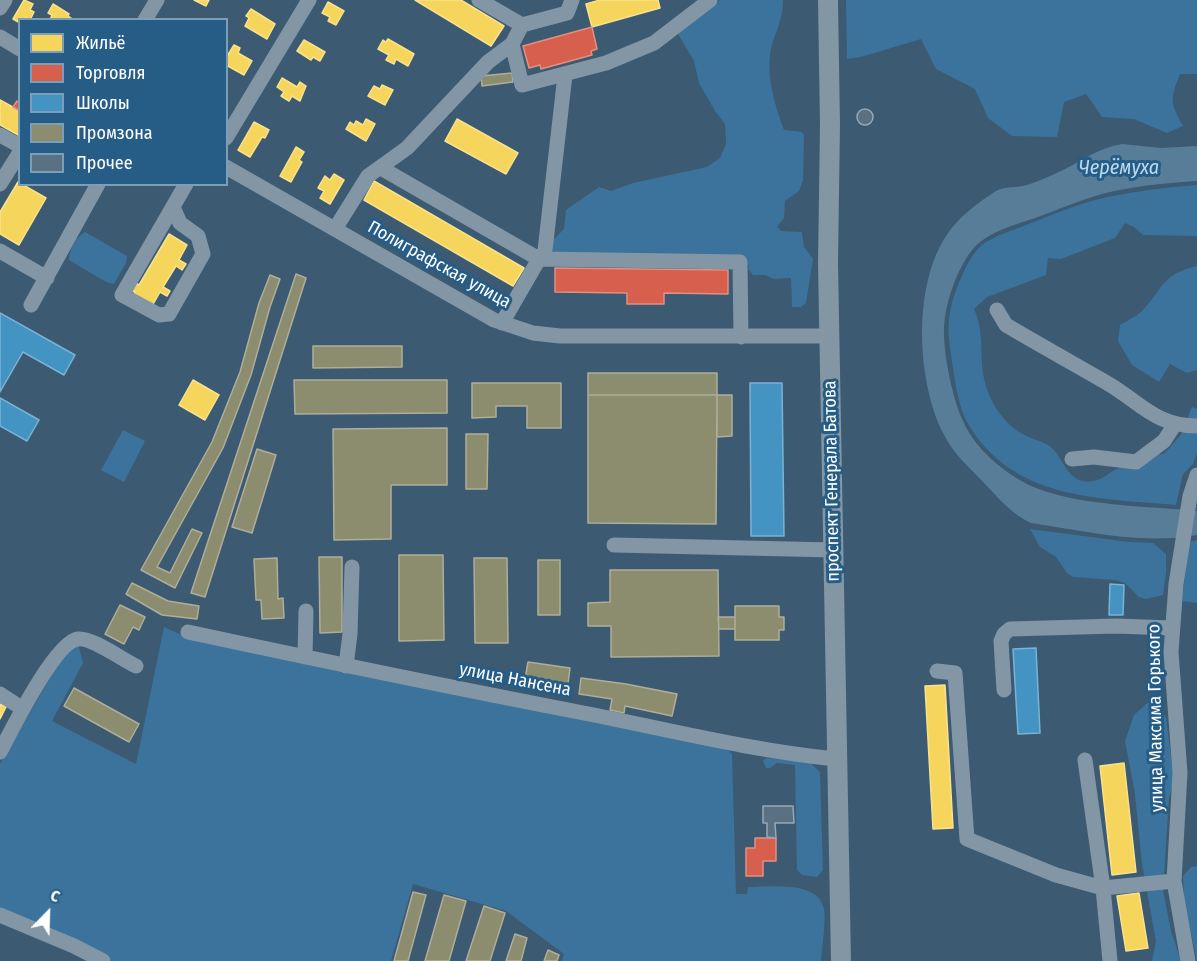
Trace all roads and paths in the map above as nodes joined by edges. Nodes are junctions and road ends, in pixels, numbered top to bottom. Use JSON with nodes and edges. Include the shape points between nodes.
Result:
{"nodes":[{"id":1,"x":5,"y":0,"type":"edge"},
{"id":2,"x":157,"y":0,"type":"edge"},
{"id":3,"x":309,"y":0,"type":"edge"},
{"id":4,"x":479,"y":0,"type":"edge"},
{"id":5,"x":572,"y":0,"type":"edge"},
{"id":6,"x":710,"y":0,"type":"edge"},
{"id":7,"x":828,"y":0,"type":"edge"},
{"id":8,"x":0,"y":8,"type":"edge"},
{"id":9,"x":146,"y":18,"type":"edge"},
{"id":10,"x":522,"y":25,"type":"junction"},
{"id":11,"x":0,"y":37,"type":"edge"},
{"id":12,"x":512,"y":44,"type":"junction"},
{"id":13,"x":18,"y":48,"type":"edge"},
{"id":14,"x":565,"y":75,"type":"junction"},
{"id":15,"x":0,"y":135,"type":"edge"},
{"id":16,"x":228,"y":135,"type":"edge"},
{"id":17,"x":18,"y":145,"type":"edge"},
{"id":18,"x":18,"y":155,"type":"edge"},
{"id":19,"x":228,"y":168,"type":"edge"},
{"id":20,"x":381,"y":168,"type":"junction"},
{"id":21,"x":0,"y":184,"type":"edge"},
{"id":22,"x":93,"y":186,"type":"edge"},
{"id":23,"x":185,"y":186,"type":"edge"},
{"id":24,"x":173,"y":207,"type":"junction"},
{"id":25,"x":335,"y":230,"type":"junction"},
{"id":26,"x":0,"y":252,"type":"edge"},
{"id":27,"x":542,"y":259,"type":"junction"},
{"id":28,"x":47,"y":278,"type":"junction"},
{"id":29,"x":31,"y":305,"type":"dead end"},
{"id":30,"x":997,"y":310,"type":"dead end"},
{"id":31,"x":502,"y":323,"type":"junction"},
{"id":32,"x":830,"y":336,"type":"junction"},
{"id":33,"x":741,"y":337,"type":"junction"},
{"id":34,"x":1176,"y":424,"type":"junction"},
{"id":35,"x":1197,"y":426,"type":"edge"},
{"id":36,"x":1072,"y":459,"type":"dead end"},
{"id":37,"x":1197,"y":475,"type":"edge"},
{"id":38,"x":614,"y":545,"type":"dead end"},
{"id":39,"x":833,"y":550,"type":"junction"},
{"id":40,"x":352,"y":567,"type":"dead end"},
{"id":41,"x":306,"y":611,"type":"dead end"},
{"id":42,"x":1172,"y":628,"type":"junction"},
{"id":43,"x":188,"y":632,"type":"dead end"},
{"id":44,"x":305,"y":657,"type":"junction"},
{"id":45,"x":136,"y":666,"type":"dead end"},
{"id":46,"x":346,"y":666,"type":"junction"},
{"id":47,"x":937,"y":671,"type":"dead end"},
{"id":48,"x":1004,"y":690,"type":"dead end"},
{"id":49,"x":0,"y":694,"type":"edge"},
{"id":50,"x":23,"y":710,"type":"junction"},
{"id":51,"x":0,"y":752,"type":"edge"},
{"id":52,"x":836,"y":759,"type":"junction"},
{"id":53,"x":1085,"y":760,"type":"dead end"},
{"id":54,"x":1174,"y":881,"type":"junction"},
{"id":55,"x":1103,"y":888,"type":"junction"},
{"id":56,"x":0,"y":915,"type":"edge"},
{"id":57,"x":103,"y":961,"type":"edge"},
{"id":58,"x":841,"y":961,"type":"edge"},
{"id":59,"x":1110,"y":961,"type":"edge"},
{"id":60,"x":1188,"y":961,"type":"edge"}],
"edges":[{"from":1,"to":8,"type":"street"},
{"from":2,"to":9,"type":"street"},
{"from":3,"to":16,"type":"street"},
{"from":4,"to":10,"type":"street"},
{"from":5,"to":10,"type":"street","via":[[567,13]]},
{"from":6,"to":14,"type":"street","via":[[654,43]]},
{"from":7,"to":32,"type":"main road","name":"проспект Генерала Батова"},
{"from":10,"to":12,"type":"street"},
{"from":11,"to":13,"type":"street"},
{"from":12,"to":14,"type":"street","via":[[522,85]]},
{"from":12,"to":20,"type":"street","via":[[488,62],[407,148]]},
{"from":14,"to":27,"type":"street"},
{"from":15,"to":17,"type":"street"},
{"from":18,"to":21,"type":"street"},
{"from":19,"to":25,"type":"street","name":"Полиграфская улица"},
{"from":20,"to":25,"type":"street","via":[[368,176]]},
{"from":20,"to":27,"type":"street"},
{"from":22,"to":28,"type":"street"},
{"from":23,"to":24,"type":"street"},
{"from":24,"to":24,"type":"street","via":[[122,295],[159,315],[169,314],[203,255],[198,236],[180,223]]},
{"from":25,"to":31,"type":"street","name":"Полиграфская улица"},
{"from":26,"to":28,"type":"street"},
{"from":27,"to":31,"type":"street"},
{"from":27,"to":33,"type":"street","via":[[740,262]]},
{"from":28,"to":29,"type":"street"},
{"from":30,"to":34,"type":"street","via":[[1006,325],[1110,385],[1153,416]]},
{"from":31,"to":33,"type":"street","name":"Полиграфская улица","via":[[532,333],[560,336]]},
{"from":32,"to":33,"type":"street","name":"Полиграфская улица"},
{"from":32,"to":39,"type":"main road","name":"проспект Генерала Батова"},
{"from":34,"to":35,"type":"street"},
{"from":34,"to":36,"type":"street","via":[[1164,441],[1136,462],[1094,457]]},
{"from":37,"to":42,"type":"street","name":"улица Максима Горького","via":[[1190,496]]},
{"from":38,"to":39,"type":"street"},
{"from":39,"to":52,"type":"main road","name":"проспект Генерала Батова"},
{"from":40,"to":46,"type":"street"},
{"from":41,"to":44,"type":"street"},
{"from":42,"to":48,"type":"street","via":[[1010,629],[1001,641]]},
{"from":42,"to":54,"type":"street","name":"улица Максима Горького","via":[[1171,669],[1180,773]]},
{"from":43,"to":44,"type":"street","name":"улица Нансена"},
{"from":44,"to":46,"type":"street","name":"улица Нансена"},
{"from":45,"to":50,"type":"street","via":[[77,639],[58,653]]},
{"from":46,"to":52,"type":"street","name":"улица Нансена"},
{"from":47,"to":55,"type":"street","via":[[955,673],[967,839],[1056,875]]},
{"from":49,"to":50,"type":"street"},
{"from":50,"to":51,"type":"street"},
{"from":52,"to":58,"type":"main road","name":"проспект Генерала Батова"},
{"from":53,"to":55,"type":"street"},
{"from":54,"to":55,"type":"street"},
{"from":54,"to":60,"type":"street","name":"улица Максима Горького"},
{"from":55,"to":59,"type":"street"},
{"from":56,"to":57,"type":"street"}]}
